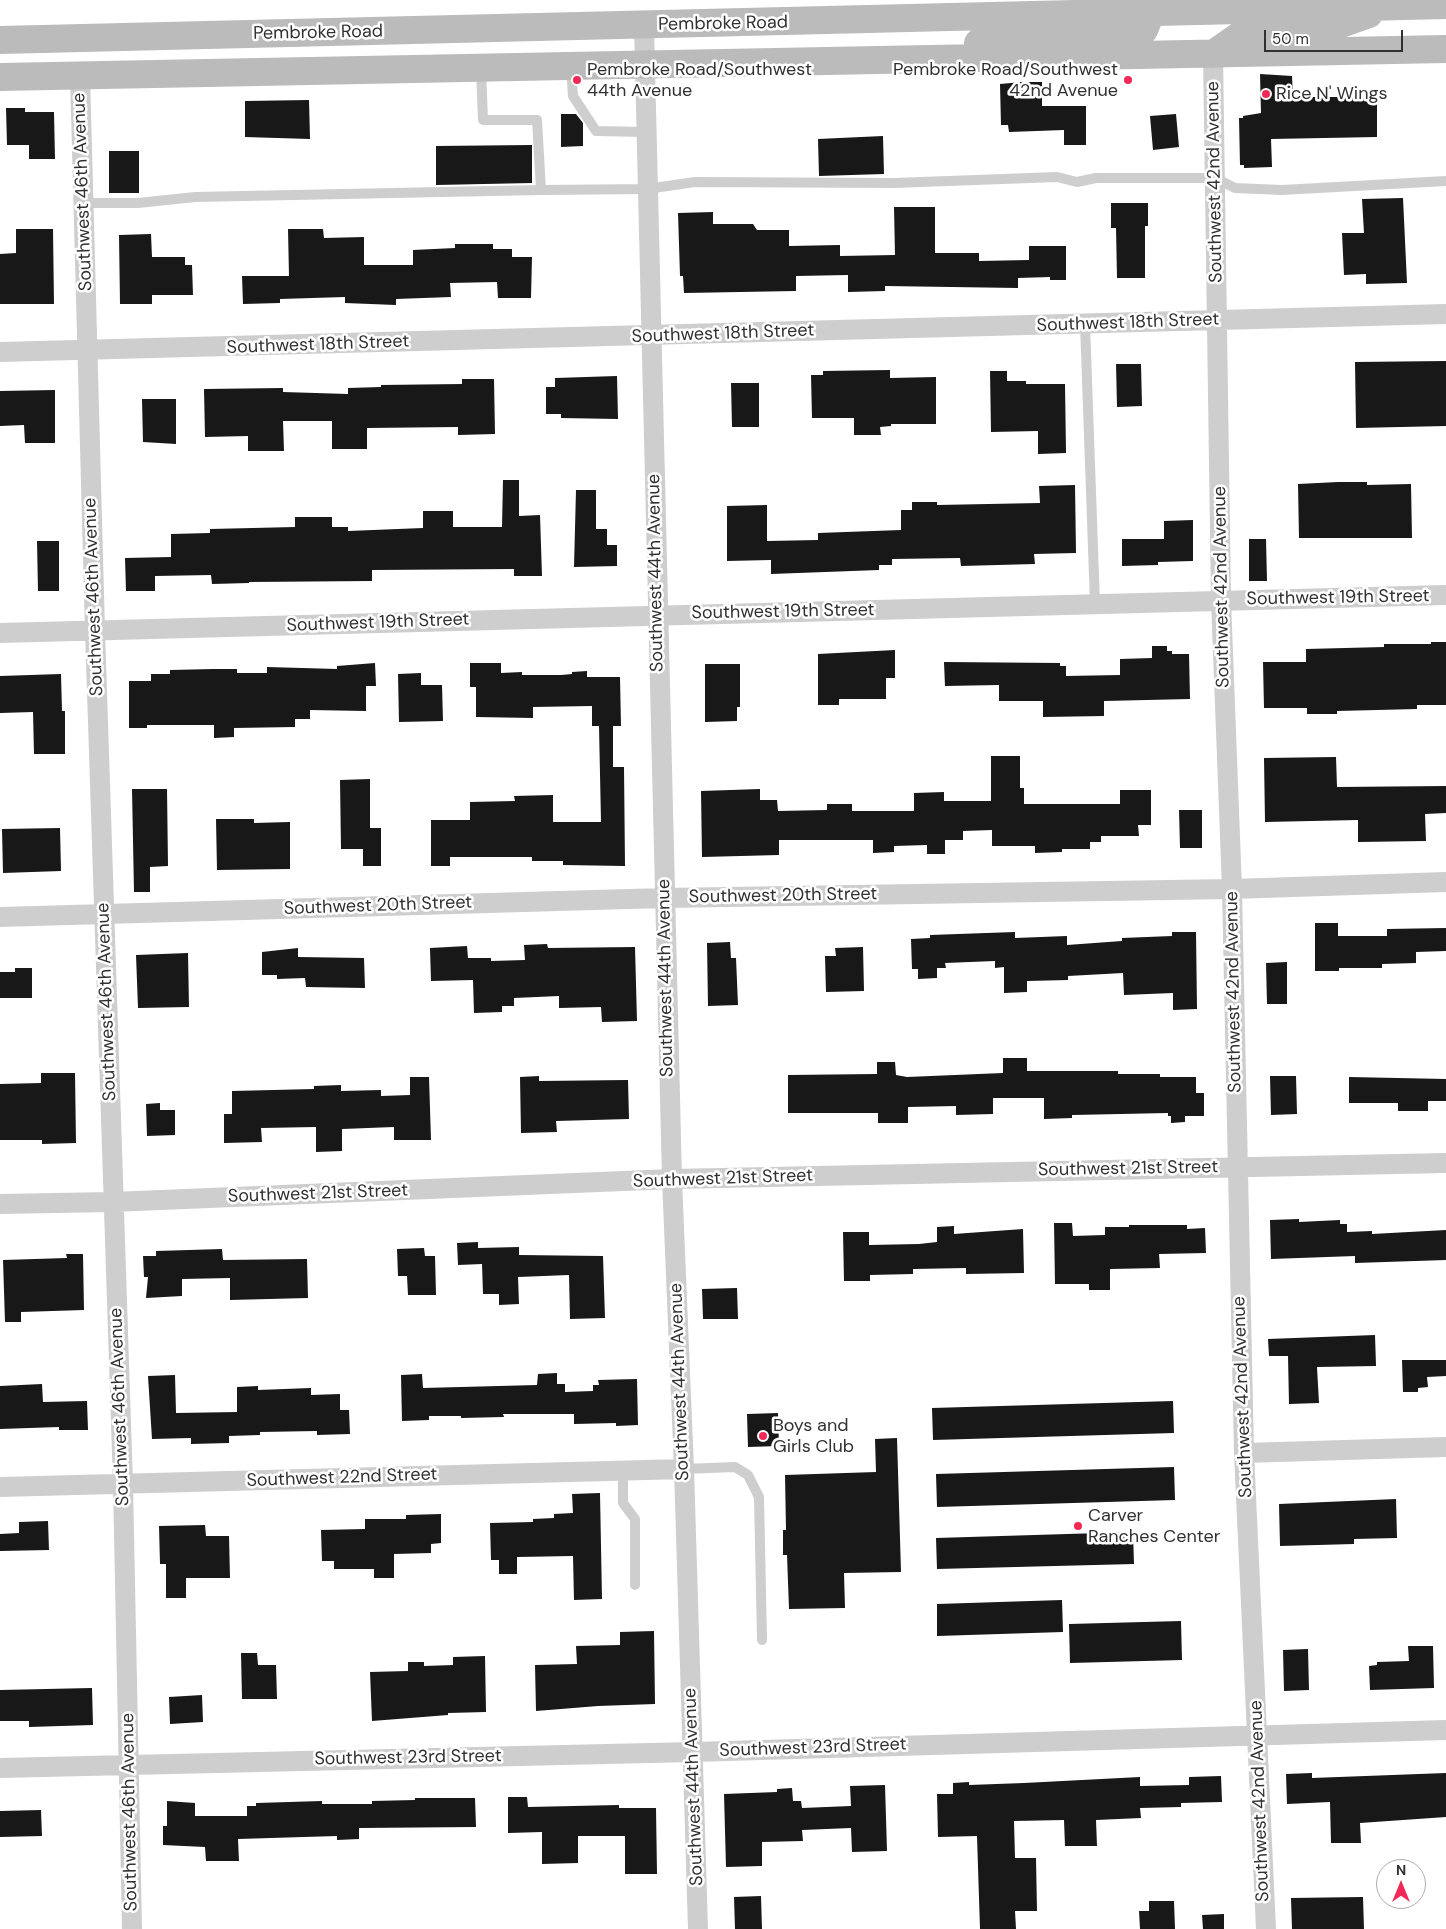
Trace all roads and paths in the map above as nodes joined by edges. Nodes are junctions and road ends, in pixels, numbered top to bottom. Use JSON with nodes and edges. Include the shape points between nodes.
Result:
{"nodes":[{"id":1,"x":1400,"y":3,"type":"edge"},
{"id":2,"x":1446,"y":5,"type":"edge"},
{"id":3,"x":1152,"y":13,"type":"junction"},
{"id":4,"x":644,"y":26,"type":"junction"},
{"id":5,"x":337,"y":33,"type":"junction"},
{"id":6,"x":31,"y":39,"type":"junction"},
{"id":7,"x":0,"y":40,"type":"edge"},
{"id":8,"x":1446,"y":49,"type":"edge"},
{"id":9,"x":1212,"y":54,"type":"junction"},
{"id":10,"x":0,"y":59,"type":"edge"},
{"id":11,"x":856,"y":61,"type":"junction"},
{"id":12,"x":643,"y":65,"type":"junction"},
{"id":13,"x":570,"y":66,"type":"junction"},
{"id":14,"x":481,"y":68,"type":"junction"},
{"id":15,"x":80,"y":75,"type":"junction"},
{"id":16,"x":0,"y":77,"type":"edge"},
{"id":17,"x":645,"y":132,"type":"junction"},
{"id":18,"x":1215,"y":178,"type":"junction"},
{"id":19,"x":1446,"y":181,"type":"edge"},
{"id":20,"x":647,"y":189,"type":"junction"},
{"id":21,"x":541,"y":190,"type":"junction"},
{"id":22,"x":84,"y":203,"type":"junction"},
{"id":23,"x":1446,"y":314,"type":"edge"},
{"id":24,"x":1217,"y":320,"type":"junction"},
{"id":25,"x":1085,"y":324,"type":"junction"},
{"id":26,"x":651,"y":336,"type":"junction"},
{"id":27,"x":88,"y":351,"type":"junction"},
{"id":28,"x":0,"y":352,"type":"edge"},
{"id":29,"x":1446,"y":595,"type":"edge"},
{"id":30,"x":1221,"y":600,"type":"junction"},
{"id":31,"x":1095,"y":604,"type":"junction"},
{"id":32,"x":657,"y":615,"type":"junction"},
{"id":33,"x":95,"y":631,"type":"junction"},
{"id":34,"x":0,"y":633,"type":"edge"},
{"id":35,"x":1446,"y":882,"type":"edge"},
{"id":36,"x":1232,"y":889,"type":"junction"},
{"id":37,"x":664,"y":898,"type":"junction"},
{"id":38,"x":105,"y":914,"type":"junction"},
{"id":39,"x":0,"y":917,"type":"edge"},
{"id":40,"x":1446,"y":1163,"type":"edge"},
{"id":41,"x":1236,"y":1167,"type":"junction"},
{"id":42,"x":672,"y":1179,"type":"junction"},
{"id":43,"x":112,"y":1202,"type":"junction"},
{"id":44,"x":0,"y":1204,"type":"edge"},
{"id":45,"x":1446,"y":1448,"type":"edge"},
{"id":46,"x":1244,"y":1453,"type":"junction"},
{"id":47,"x":684,"y":1469,"type":"junction"},
{"id":48,"x":623,"y":1470,"type":"junction"},
{"id":49,"x":123,"y":1484,"type":"junction"},
{"id":50,"x":0,"y":1487,"type":"edge"},
{"id":51,"x":636,"y":1585,"type":"dead end"},
{"id":52,"x":762,"y":1640,"type":"dead end"},
{"id":53,"x":1446,"y":1730,"type":"edge"},
{"id":54,"x":1258,"y":1735,"type":"junction"},
{"id":55,"x":693,"y":1752,"type":"junction"},
{"id":56,"x":129,"y":1764,"type":"junction"},
{"id":57,"x":0,"y":1768,"type":"edge"},
{"id":58,"x":132,"y":1929,"type":"edge"},
{"id":59,"x":698,"y":1929,"type":"edge"},
{"id":60,"x":1266,"y":1929,"type":"edge"}],
"edges":[{"from":1,"to":2,"type":"main road","name":"Pembroke Road"},
{"from":1,"to":3,"type":"main road","name":"Pembroke Road"},
{"from":1,"to":9,"type":"main road","via":[[1332,27],[1249,29]]},
{"from":3,"to":4,"type":"main road","name":"Pembroke Road"},
{"from":3,"to":11,"type":"main road","via":[[1144,30],[1132,33],[1042,36],[938,47]]},
{"from":4,"to":5,"type":"main road","name":"Pembroke Road"},
{"from":4,"to":12,"type":"street","name":"Southwest 44th Avenue"},
{"from":5,"to":6,"type":"main road","name":"Pembroke Road"},
{"from":5,"to":15,"type":"main road","via":[[215,52],[110,56]]},
{"from":6,"to":7,"type":"main road","name":"Pembroke Road"},
{"from":6,"to":10,"type":"main road","via":[[12,58]]},
{"from":8,"to":9,"type":"main road"},
{"from":9,"to":11,"type":"main road"},
{"from":9,"to":18,"type":"street","name":"Southwest 42nd Avenue"},
{"from":11,"to":12,"type":"main road"},
{"from":12,"to":13,"type":"main road"},
{"from":12,"to":17,"type":"street","name":"Southwest 44th Avenue"},
{"from":13,"to":14,"type":"main road"},
{"from":13,"to":17,"type":"lane","via":[[573,96],[596,131]]},
{"from":14,"to":15,"type":"main road"},
{"from":14,"to":21,"type":"lane","via":[[483,120],[537,120]]},
{"from":15,"to":16,"type":"main road"},
{"from":15,"to":22,"type":"street","name":"Southwest 46th Avenue"},
{"from":17,"to":20,"type":"street","name":"Southwest 44th Avenue"},
{"from":18,"to":19,"type":"lane","via":[[1235,188],[1282,190]]},
{"from":18,"to":20,"type":"lane","via":[[1106,177],[1077,182],[1057,177],[894,182],[695,182]]},
{"from":18,"to":24,"type":"street","name":"Southwest 42nd Avenue"},
{"from":20,"to":21,"type":"lane"},
{"from":20,"to":26,"type":"street","name":"Southwest 44th Avenue"},
{"from":21,"to":22,"type":"lane","via":[[195,197],[138,203]]},
{"from":22,"to":27,"type":"street","name":"Southwest 46th Avenue"},
{"from":23,"to":24,"type":"street","name":"Southwest 18th Street"},
{"from":24,"to":25,"type":"street","name":"Southwest 18th Street"},
{"from":24,"to":30,"type":"street","name":"Southwest 42nd Avenue"},
{"from":25,"to":26,"type":"street","name":"Southwest 18th Street"},
{"from":25,"to":31,"type":"lane"},
{"from":26,"to":27,"type":"street","name":"Southwest 18th Street"},
{"from":26,"to":32,"type":"street","name":"Southwest 44th Avenue"},
{"from":27,"to":28,"type":"street","name":"Southwest 18th Street"},
{"from":27,"to":33,"type":"street","name":"Southwest 46th Avenue"},
{"from":29,"to":30,"type":"street","name":"Southwest 19th Street"},
{"from":30,"to":31,"type":"street","name":"Southwest 19th Street"},
{"from":30,"to":36,"type":"street","name":"Southwest 42nd Avenue"},
{"from":31,"to":32,"type":"street","name":"Southwest 19th Street"},
{"from":32,"to":33,"type":"street","name":"Southwest 19th Street"},
{"from":32,"to":37,"type":"street","name":"Southwest 44th Avenue"},
{"from":33,"to":34,"type":"street","name":"Southwest 19th Street"},
{"from":33,"to":38,"type":"street","name":"Southwest 46th Avenue"},
{"from":35,"to":36,"type":"street","name":"Southwest 20th Street"},
{"from":36,"to":37,"type":"street","name":"Southwest 20th Street"},
{"from":36,"to":41,"type":"street","name":"Southwest 42nd Avenue"},
{"from":37,"to":38,"type":"street","name":"Southwest 20th Street"},
{"from":37,"to":42,"type":"street","name":"Southwest 44th Avenue"},
{"from":38,"to":39,"type":"street","name":"Southwest 20th Street"},
{"from":38,"to":43,"type":"street","name":"Southwest 46th Avenue"},
{"from":40,"to":41,"type":"street","name":"Southwest 21st Street"},
{"from":41,"to":42,"type":"street","name":"Southwest 21st Street"},
{"from":41,"to":46,"type":"street","name":"Southwest 42nd Avenue"},
{"from":42,"to":43,"type":"street","name":"Southwest 21st Street"},
{"from":42,"to":47,"type":"street","name":"Southwest 44th Avenue"},
{"from":43,"to":44,"type":"street","name":"Southwest 21st Street"},
{"from":43,"to":49,"type":"street","name":"Southwest 46th Avenue"},
{"from":45,"to":46,"type":"street"},
{"from":46,"to":54,"type":"street","name":"Southwest 42nd Avenue"},
{"from":47,"to":48,"type":"street","name":"Southwest 22nd Street"},
{"from":47,"to":52,"type":"lane","via":[[735,1467],[748,1475],[759,1497]]},
{"from":47,"to":55,"type":"street","name":"Southwest 44th Avenue"},
{"from":48,"to":49,"type":"street","name":"Southwest 22nd Street"},
{"from":48,"to":51,"type":"lane","via":[[623,1503],[635,1519]]},
{"from":49,"to":50,"type":"street","name":"Southwest 22nd Street"},
{"from":49,"to":56,"type":"street","name":"Southwest 46th Avenue"},
{"from":53,"to":54,"type":"street","name":"Southwest 23rd Street"},
{"from":54,"to":55,"type":"street","name":"Southwest 23rd Street"},
{"from":54,"to":60,"type":"street","name":"Southwest 42nd Avenue"},
{"from":55,"to":56,"type":"street","name":"Southwest 23rd Street"},
{"from":55,"to":59,"type":"street","name":"Southwest 44th Avenue"},
{"from":56,"to":57,"type":"street","name":"Southwest 23rd Street"},
{"from":56,"to":58,"type":"street","name":"Southwest 46th Avenue"}]}
